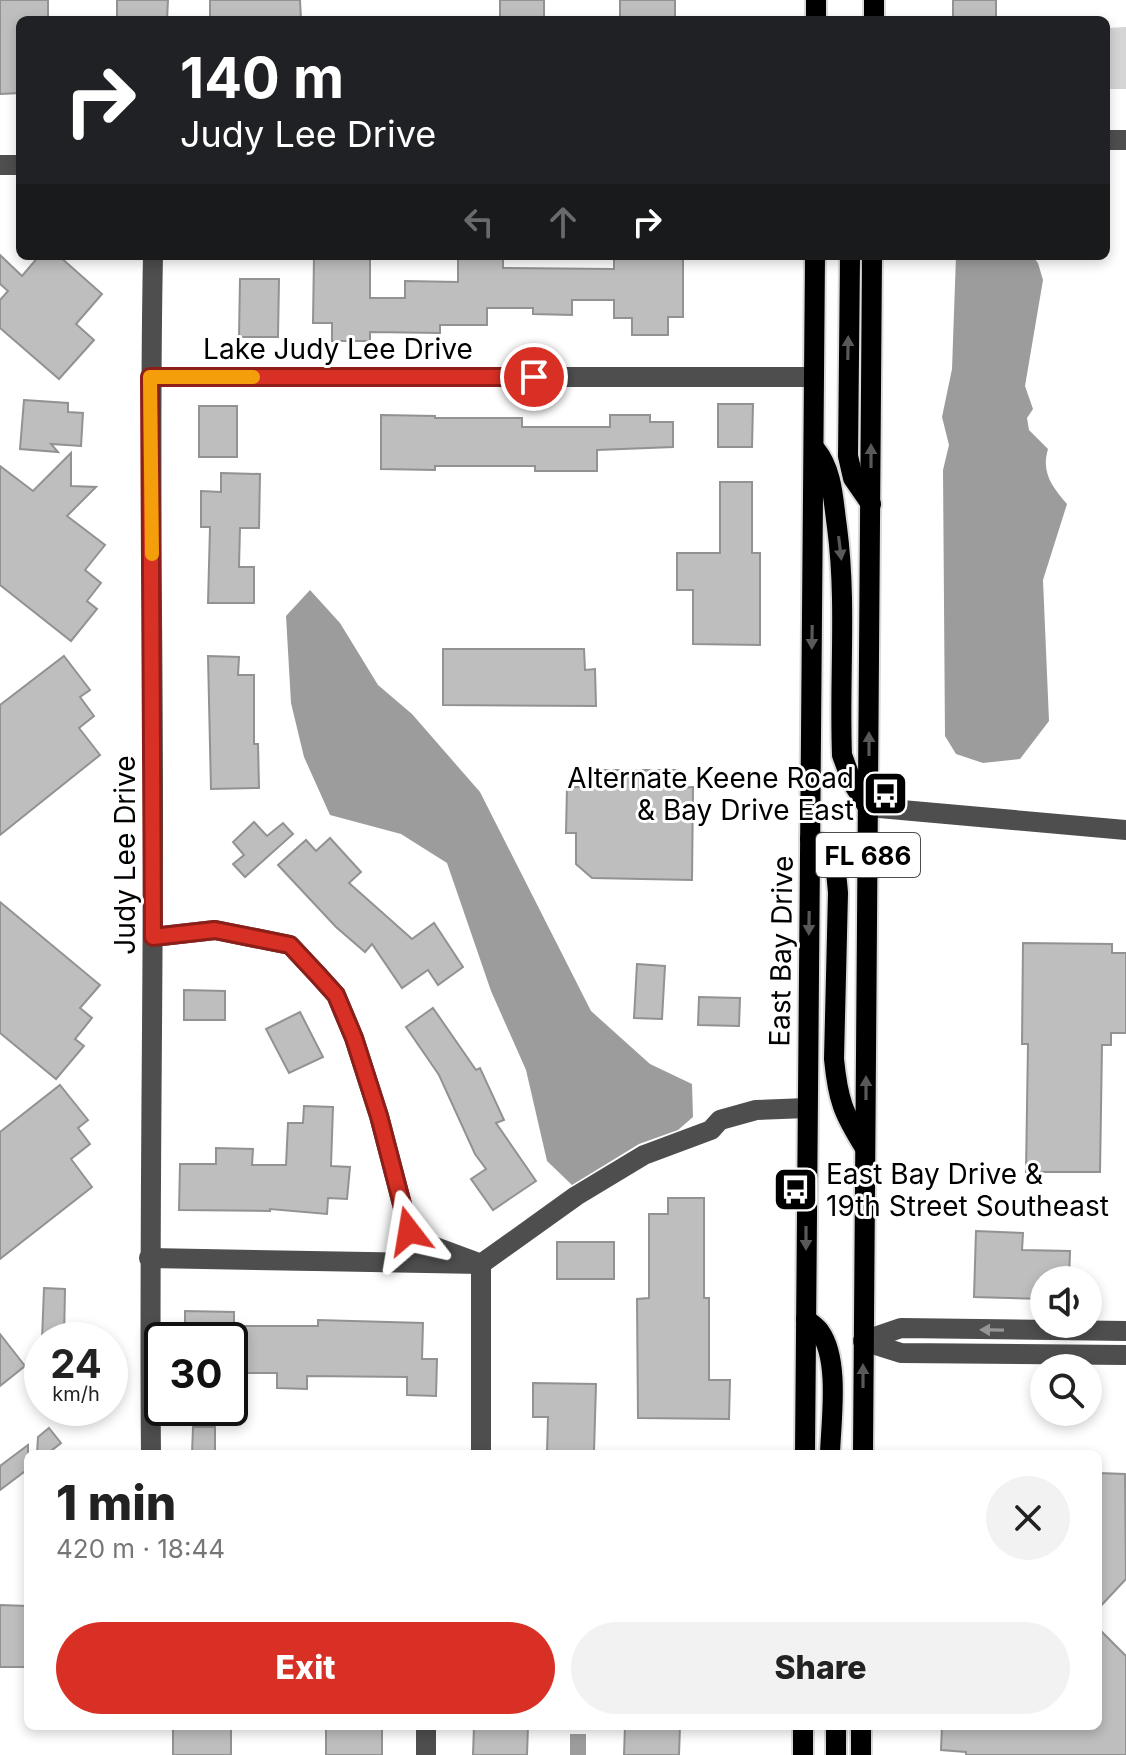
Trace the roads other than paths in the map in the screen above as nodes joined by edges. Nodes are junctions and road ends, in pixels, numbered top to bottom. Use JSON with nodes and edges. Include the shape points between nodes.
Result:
{"nodes":[{"id":1,"x":153,"y":260,"type":"edge"},
{"id":2,"x":815,"y":260,"type":"edge"},
{"id":3,"x":850,"y":260,"type":"edge"},
{"id":4,"x":872,"y":260,"type":"edge"},
{"id":5,"x":150,"y":377,"type":"junction"},
{"id":6,"x":814,"y":377,"type":"junction"},
{"id":7,"x":813,"y":447,"type":"junction"},
{"id":8,"x":871,"y":504,"type":"junction"},
{"id":9,"x":868,"y":807,"type":"junction"},
{"id":10,"x":1126,"y":830,"type":"edge"},
{"id":11,"x":810,"y":839,"type":"junction"},
{"id":12,"x":153,"y":937,"type":"junction"},
{"id":13,"x":807,"y":1108,"type":"junction"},
{"id":14,"x":865,"y":1148,"type":"junction"},
{"id":15,"x":149,"y":1258,"type":"junction"},
{"id":16,"x":481,"y":1264,"type":"junction"},
{"id":17,"x":806,"y":1319,"type":"junction"},
{"id":18,"x":1126,"y":1331,"type":"edge"},
{"id":19,"x":863,"y":1341,"type":"junction"},
{"id":20,"x":1126,"y":1355,"type":"edge"},
{"id":21,"x":151,"y":1450,"type":"edge"},
{"id":22,"x":481,"y":1450,"type":"edge"},
{"id":23,"x":805,"y":1450,"type":"edge"},
{"id":24,"x":830,"y":1450,"type":"edge"},
{"id":25,"x":863,"y":1450,"type":"edge"},
{"id":26,"x":426,"y":1730,"type":"edge"},
{"id":27,"x":803,"y":1730,"type":"edge"},
{"id":28,"x":836,"y":1730,"type":"edge"},
{"id":29,"x":861,"y":1730,"type":"edge"},
{"id":30,"x":426,"y":1755,"type":"edge"},
{"id":31,"x":803,"y":1755,"type":"edge"},
{"id":32,"x":836,"y":1755,"type":"edge"},
{"id":33,"x":861,"y":1755,"type":"edge"}],
"edges":[{"from":1,"to":5,"type":"street","name":"Judy Lee Drive"},
{"from":2,"to":6,"type":"main road","name":"East Bay Drive","number":"FL 686"},
{"from":8,"to":3,"type":"main road","one_way":true,"via":[[853,478],[848,456]]},
{"from":8,"to":4,"type":"main road","number":"FL 686","one_way":true},
{"from":5,"to":6,"type":"street","name":"Lake Judy Lee Drive"},
{"from":5,"to":12,"type":"street","name":"Judy Lee Drive"},
{"from":6,"to":7,"type":"main road","name":"East Bay Drive","number":"FL 686"},
{"from":7,"to":9,"type":"main road","one_way":true,"via":[[830,480],[840,548],[842,755]]},
{"from":7,"to":11,"type":"main road","name":"East Bay Drive","number":"FL 686","one_way":true},
{"from":9,"to":8,"type":"main road","number":"FL 686","one_way":true},
{"from":9,"to":10,"type":"street"},
{"from":14,"to":9,"type":"main road","number":"FL 686","one_way":true},
{"from":11,"to":13,"type":"main road","name":"East Bay Drive","number":"FL 686","one_way":true},
{"from":11,"to":14,"type":"main road","via":[[827,846],[836,871],[836,1079],[841,1107]]},
{"from":12,"to":15,"type":"street","name":"Judy Lee Drive"},
{"from":12,"to":16,"type":"street","via":[[215,930],[290,945],[336,995],[354,1038],[409,1231],[427,1244]]},
{"from":13,"to":16,"type":"street","via":[[756,1110],[720,1120],[711,1130],[644,1155]]},
{"from":13,"to":17,"type":"main road","name":"East Bay Drive","number":"FL 686","one_way":true},
{"from":14,"to":19,"type":"main road","number":"FL 686"},
{"from":15,"to":16,"type":"street"},
{"from":15,"to":21,"type":"street","name":"Judy Lee Drive"},
{"from":16,"to":22,"type":"street"},
{"from":17,"to":23,"type":"main road","name":"East Bay Drive","number":"FL 686"},
{"from":17,"to":24,"type":"main road","via":[[820,1331],[832,1369]]},
{"from":18,"to":19,"type":"street","one_way":true,"via":[[901,1328]]},
{"from":19,"to":20,"type":"street","via":[[901,1353]]},
{"from":25,"to":19,"type":"main road","number":"FL 686","one_way":true},
{"from":26,"to":30,"type":"street"},
{"from":27,"to":31,"type":"main road"},
{"from":28,"to":32,"type":"main road"},
{"from":29,"to":33,"type":"main road"}]}
